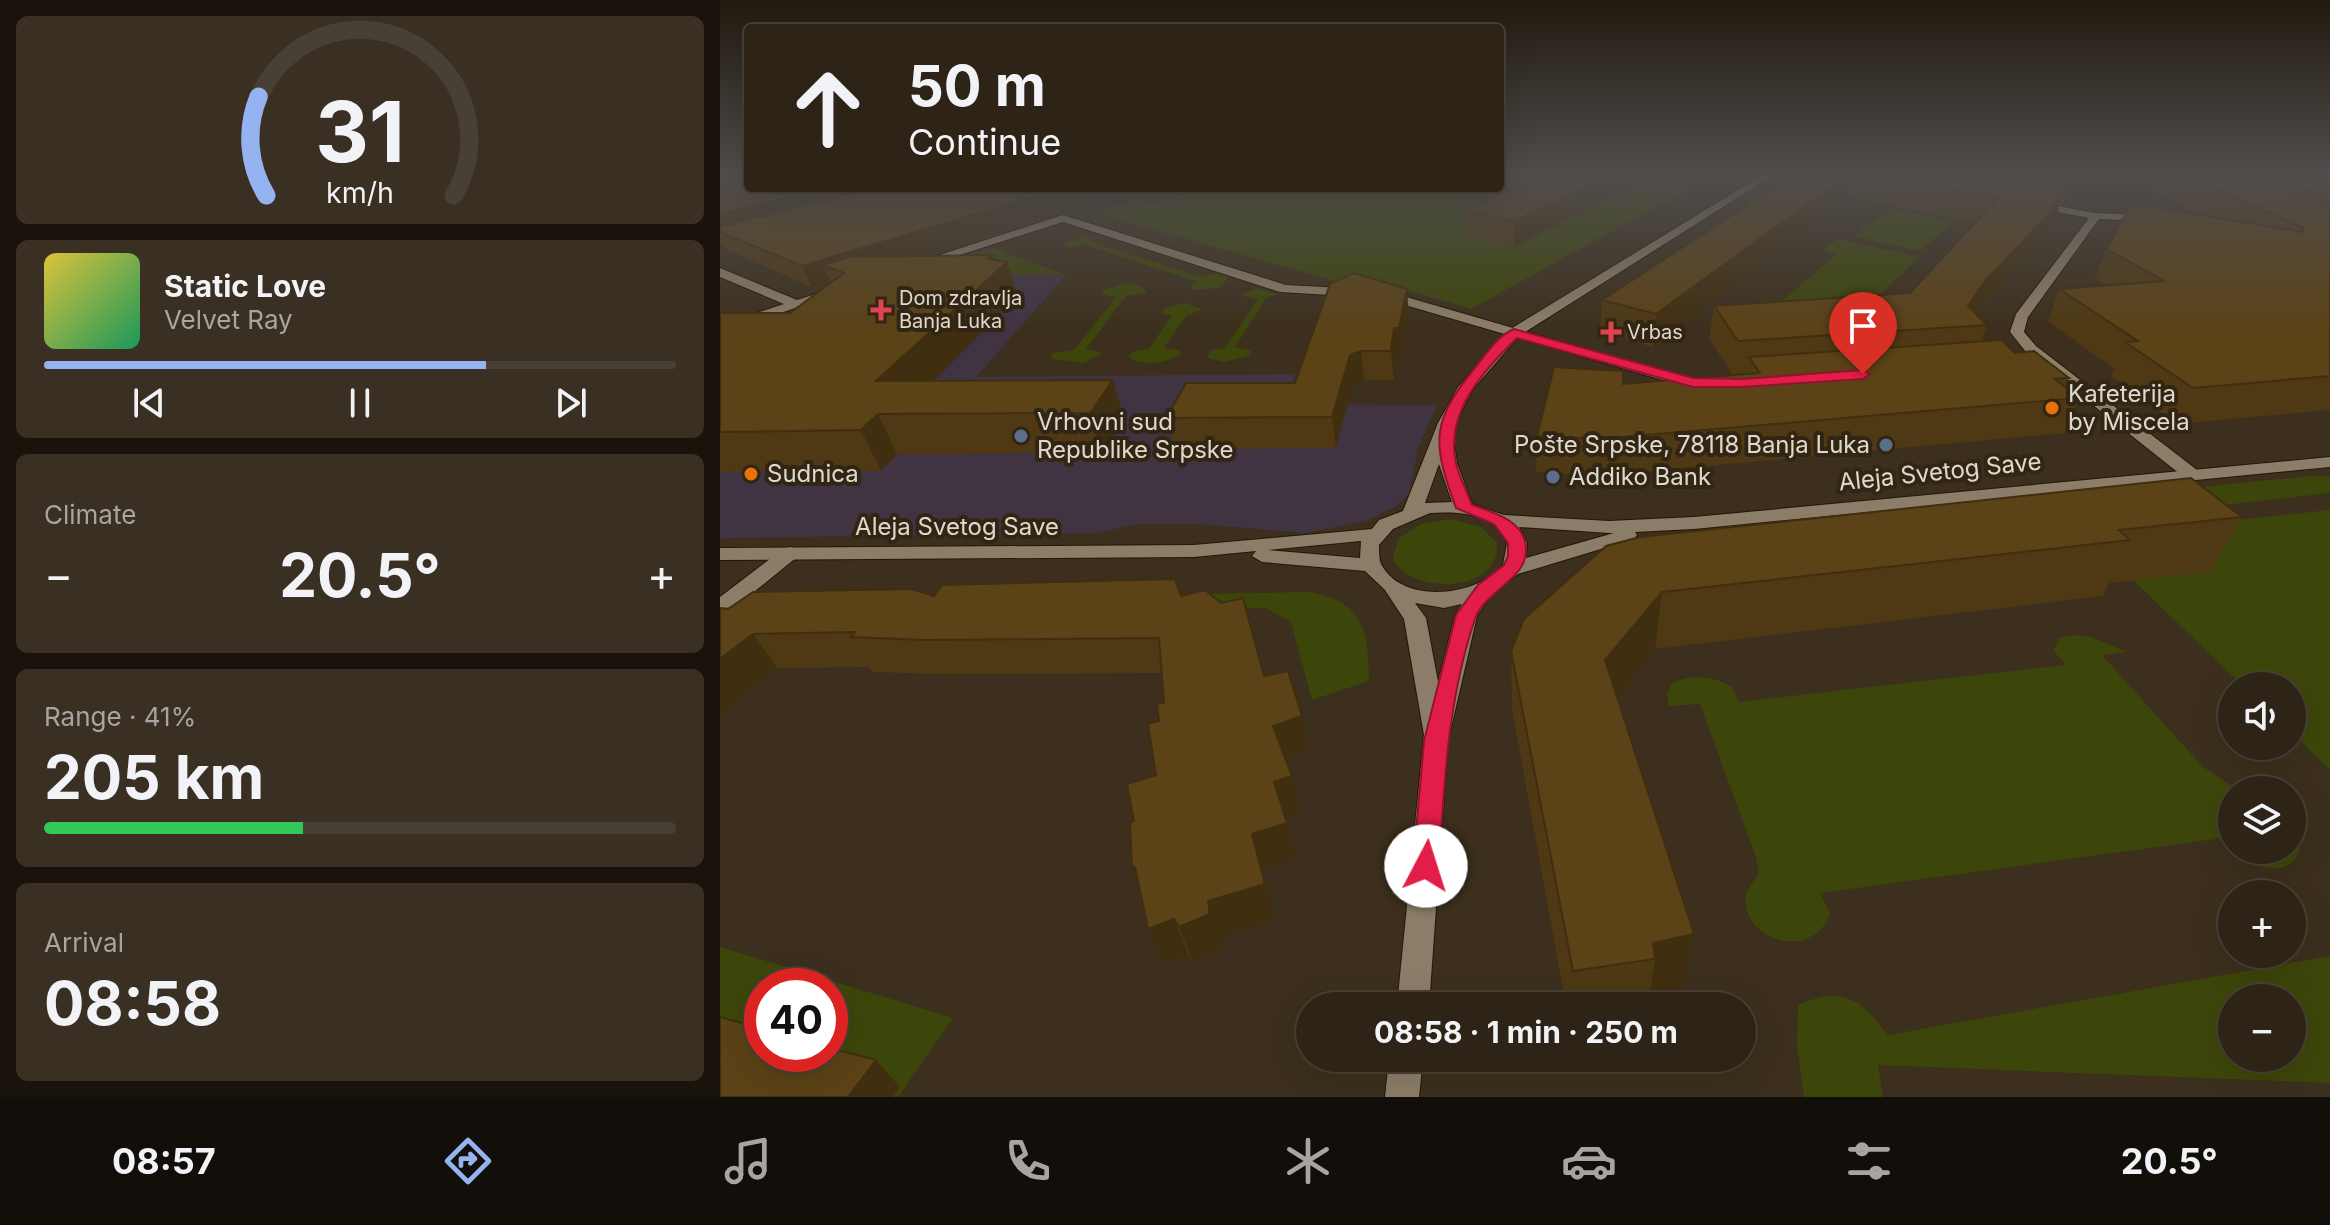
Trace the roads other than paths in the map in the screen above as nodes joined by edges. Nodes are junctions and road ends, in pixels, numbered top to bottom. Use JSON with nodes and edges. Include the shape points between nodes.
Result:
{"nodes":[{"id":1,"x":1034,"y":227,"type":"edge"},
{"id":2,"x":1092,"y":227,"type":"edge"},
{"id":3,"x":1685,"y":227,"type":"edge"},
{"id":4,"x":2088,"y":227,"type":"edge"},
{"id":5,"x":901,"y":270,"type":"edge"},
{"id":6,"x":720,"y":272,"type":"edge"},
{"id":7,"x":842,"y":290,"type":"edge"},
{"id":8,"x":798,"y":305,"type":"junction"},
{"id":9,"x":720,"y":330,"type":"edge"},
{"id":10,"x":1514,"y":333,"type":"junction"},
{"id":11,"x":2046,"y":361,"type":"junction"},
{"id":12,"x":2023,"y":362,"type":"edge"},
{"id":13,"x":1720,"y":383,"type":"edge"},
{"id":14,"x":1445,"y":428,"type":"junction"},
{"id":15,"x":2330,"y":462,"type":"edge"},
{"id":16,"x":2191,"y":474,"type":"junction"},
{"id":17,"x":1464,"y":508,"type":"junction"},
{"id":18,"x":1412,"y":512,"type":"junction"},
{"id":19,"x":1500,"y":520,"type":"junction"},
{"id":20,"x":1694,"y":523,"type":"junction"},
{"id":21,"x":1377,"y":534,"type":"junction"},
{"id":22,"x":1194,"y":551,"type":"junction"},
{"id":23,"x":790,"y":553,"type":"junction"},
{"id":24,"x":720,"y":554,"type":"edge"},
{"id":25,"x":1369,"y":565,"type":"junction"},
{"id":26,"x":1511,"y":569,"type":"junction"},
{"id":27,"x":1485,"y":589,"type":"junction"},
{"id":28,"x":1395,"y":591,"type":"junction"},
{"id":29,"x":720,"y":608,"type":"edge"},
{"id":30,"x":1435,"y":741,"type":"junction"},
{"id":31,"x":1414,"y":992,"type":"edge"},
{"id":32,"x":1405,"y":1072,"type":"edge"},
{"id":33,"x":1402,"y":1096,"type":"edge"},
{"id":34,"x":1416,"y":1097,"type":"edge"}],
"edges":[{"from":1,"to":5,"type":"street"},
{"from":2,"to":10,"type":"street","via":[[1285,289],[1382,294]]},
{"from":3,"to":10,"type":"street"},
{"from":4,"to":11,"type":"street","via":[[2017,326],[2022,339]]},
{"from":6,"to":8,"type":"street"},
{"from":7,"to":8,"type":"street"},
{"from":8,"to":9,"type":"street"},
{"from":10,"to":13,"type":"street","via":[[1678,380]]},
{"from":10,"to":14,"type":"street","via":[[1466,387]]},
{"from":11,"to":12,"type":"street"},
{"from":11,"to":16,"type":"street"},
{"from":14,"to":17,"type":"street","via":[[1448,463]]},
{"from":14,"to":18,"type":"street"},
{"from":15,"to":16,"type":"street","name":"Aleja Svetog Save"},
{"from":16,"to":20,"type":"street","name":"Aleja Svetog Save"},
{"from":17,"to":18,"type":"street"},
{"from":17,"to":19,"type":"street"},
{"from":18,"to":21,"type":"street"},
{"from":19,"to":20,"type":"street","name":"Aleja Svetog Save","via":[[1609,527]]},
{"from":19,"to":26,"type":"street","via":[[1517,542]]},
{"from":20,"to":26,"type":"street","name":"Aleja Svetog Save","via":[[1612,537]]},
{"from":21,"to":22,"type":"street","name":"Aleja Svetog Save"},
{"from":21,"to":25,"type":"street","via":[[1367,550]]},
{"from":22,"to":23,"type":"street","name":"Aleja Svetog Save"},
{"from":22,"to":25,"type":"street","name":"Aleja Svetog Save"},
{"from":23,"to":24,"type":"street","name":"Aleja Svetog Save"},
{"from":23,"to":29,"type":"street"},
{"from":25,"to":28,"type":"street"},
{"from":26,"to":27,"type":"street"},
{"from":27,"to":28,"type":"street","via":[[1445,599]]},
{"from":27,"to":30,"type":"street","via":[[1466,615]]},
{"from":28,"to":30,"type":"street","via":[[1415,618]]},
{"from":30,"to":31,"type":"street"},
{"from":32,"to":33,"type":"street"},
{"from":33,"to":34,"type":"street"}]}
